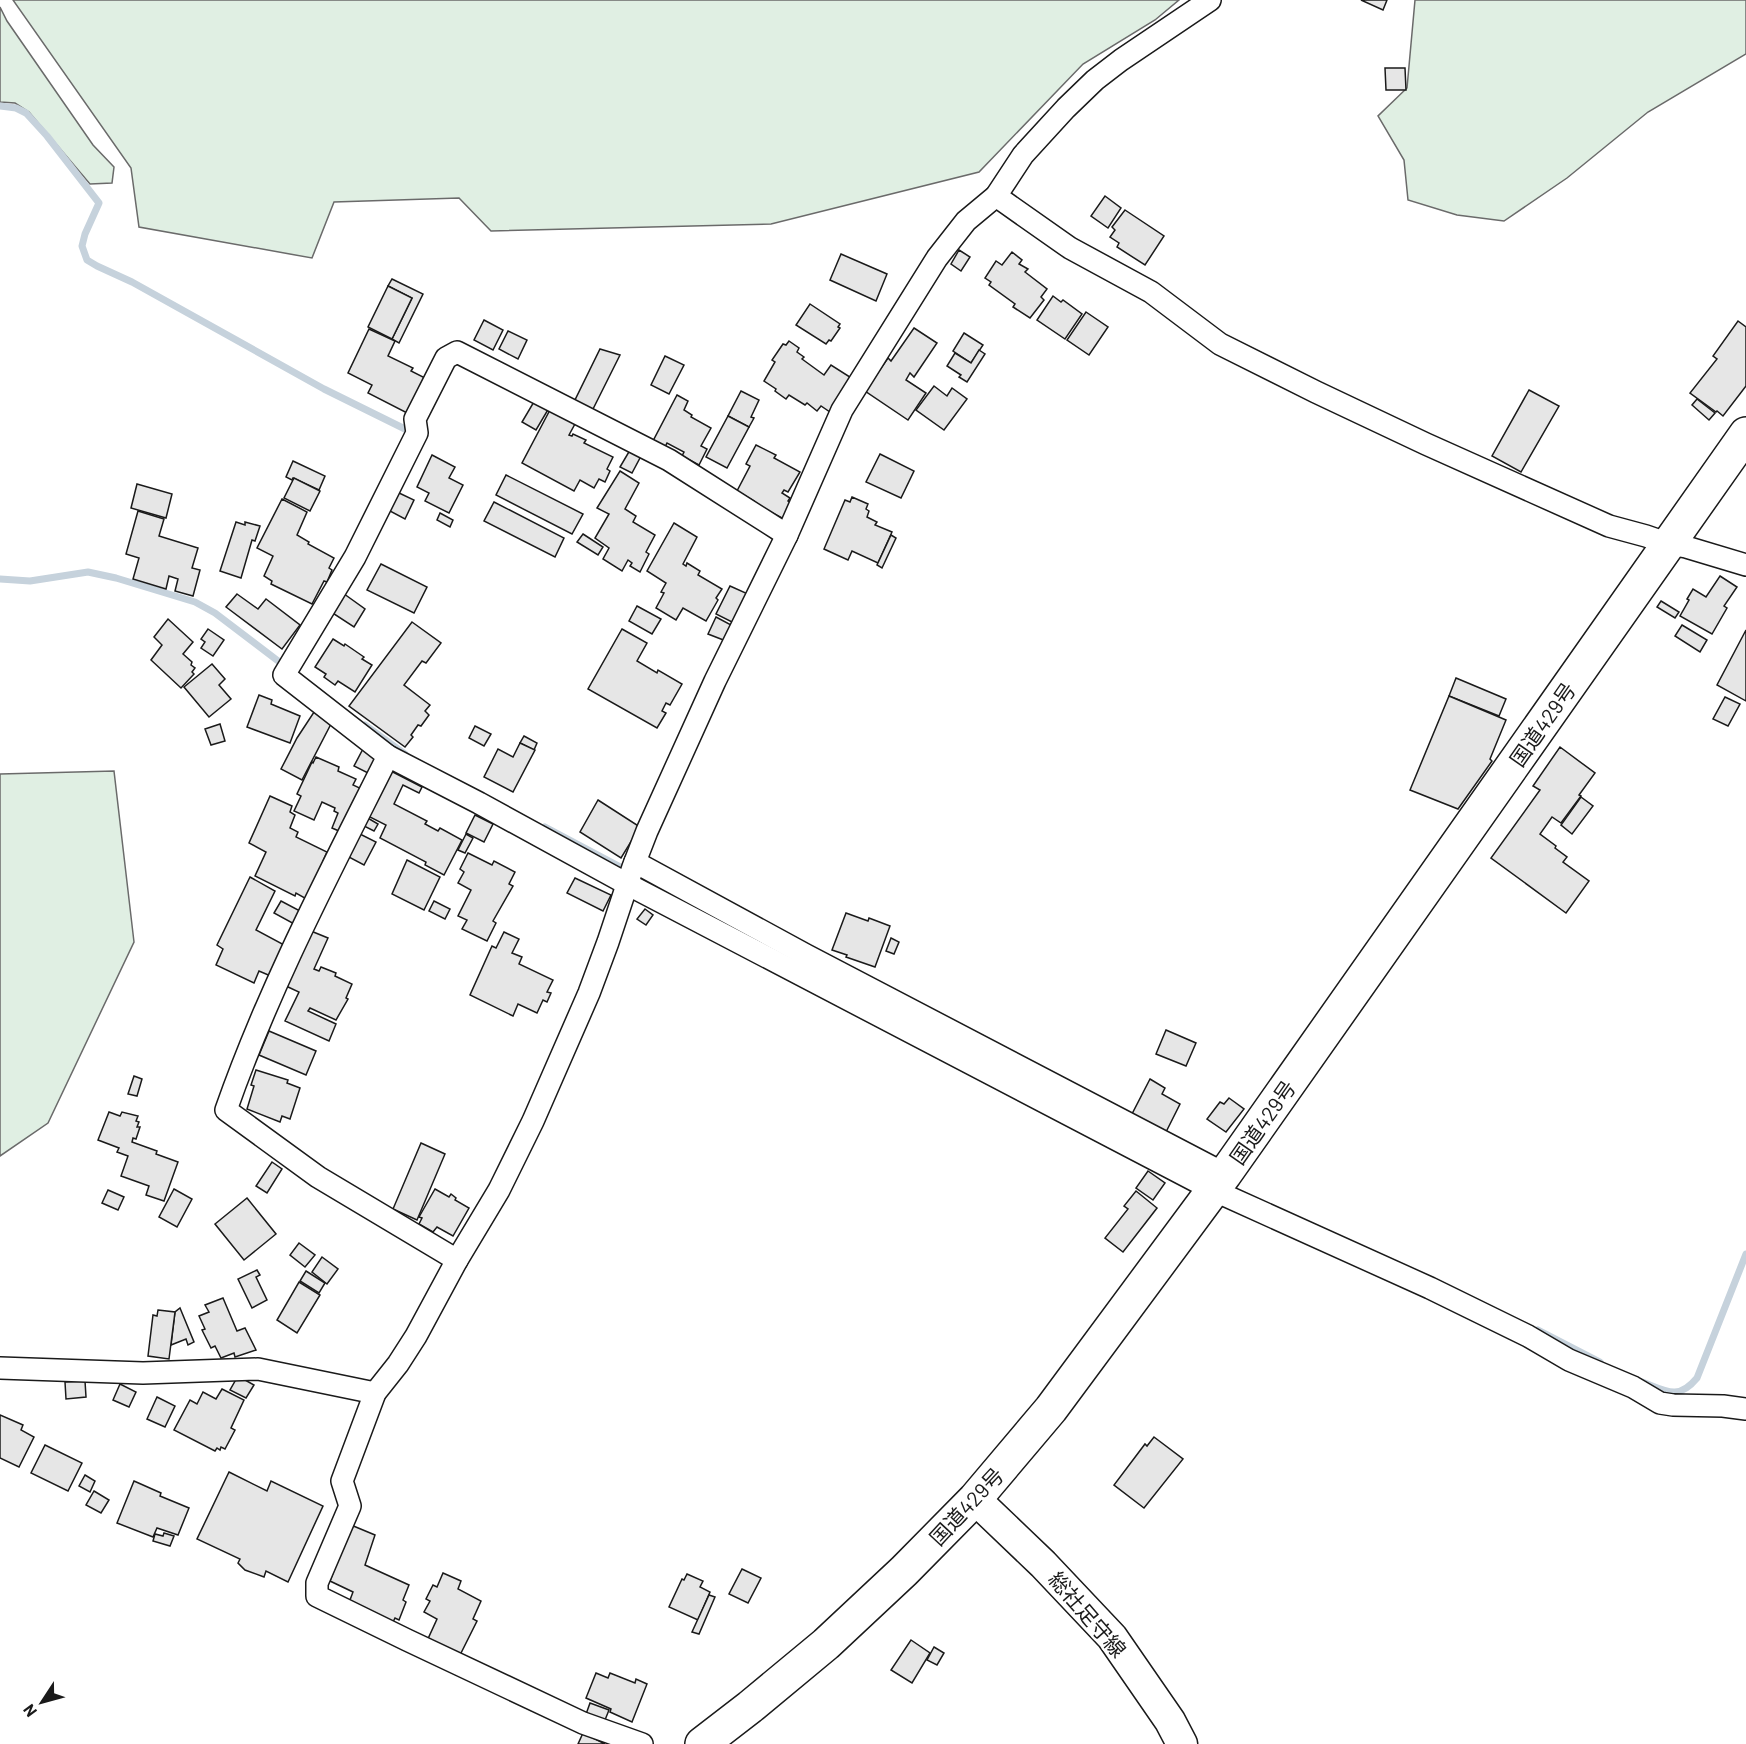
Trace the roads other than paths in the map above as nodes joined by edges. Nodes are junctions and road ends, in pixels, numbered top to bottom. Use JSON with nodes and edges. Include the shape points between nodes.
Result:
{"nodes":[{"id":1,"x":1210,"y":0,"type":"edge"},
{"id":2,"x":996,"y":196,"type":"junction"},
{"id":3,"x":1746,"y":434,"type":"edge"},
{"id":4,"x":787,"y":535,"type":"junction"},
{"id":5,"x":1669,"y":544,"type":"junction"},
{"id":6,"x":1746,"y":565,"type":"edge"},
{"id":7,"x":388,"y":756,"type":"junction"},
{"id":8,"x":631,"y":873,"type":"junction"},
{"id":9,"x":1218,"y":1182,"type":"junction"},
{"id":10,"x":458,"y":1260,"type":"junction"},
{"id":11,"x":0,"y":1368,"type":"edge"},
{"id":12,"x":375,"y":1393,"type":"junction"},
{"id":13,"x":1746,"y":1409,"type":"edge"},
{"id":14,"x":975,"y":1499,"type":"junction"},
{"id":15,"x":642,"y":1744,"type":"edge"},
{"id":16,"x":702,"y":1744,"type":"edge"},
{"id":17,"x":1182,"y":1744,"type":"edge"}],
"edges":[{"from":1,"to":2,"type":"street","via":[[1095,80],[1023,155]]},
{"from":2,"to":4,"type":"street","via":[[966,221],[937,258],[842,410]]},
{"from":2,"to":5,"type":"street","via":[[1070,248],[1151,292],[1220,344],[1609,526]]},
{"from":3,"to":5,"type":"highway","name":"国道429号"},
{"from":4,"to":7,"type":"street","via":[[669,460],[458,352],[446,358],[415,419],[417,433],[355,557],[285,675]]},
{"from":4,"to":8,"type":"street","via":[[715,681]]},
{"from":5,"to":6,"type":"street"},
{"from":5,"to":9,"type":"highway","name":"国道429号"},
{"from":7,"to":8,"type":"street"},
{"from":7,"to":10,"type":"street","via":[[309,915],[241,1067],[226,1110],[318,1177]]},
{"from":8,"to":9,"type":"street","via":[[806,955]]},
{"from":8,"to":10,"type":"street","via":[[589,993],[533,1121]]},
{"from":9,"to":13,"type":"street","via":[[1660,1402]]},
{"from":9,"to":14,"type":"highway","name":"国道429号","via":[[1051,1409]]},
{"from":10,"to":12,"type":"street","via":[[416,1336]]},
{"from":11,"to":12,"type":"street","via":[[143,1373],[258,1369]]},
{"from":12,"to":15,"type":"street","via":[[342,1481],[350,1506],[317,1583],[317,1596],[583,1723]]},
{"from":14,"to":16,"type":"highway","name":"国道429号","via":[[826,1644]]},
{"from":14,"to":17,"type":"main road","name":"総社足守線","via":[[1044,1564],[1112,1637]]}]}
